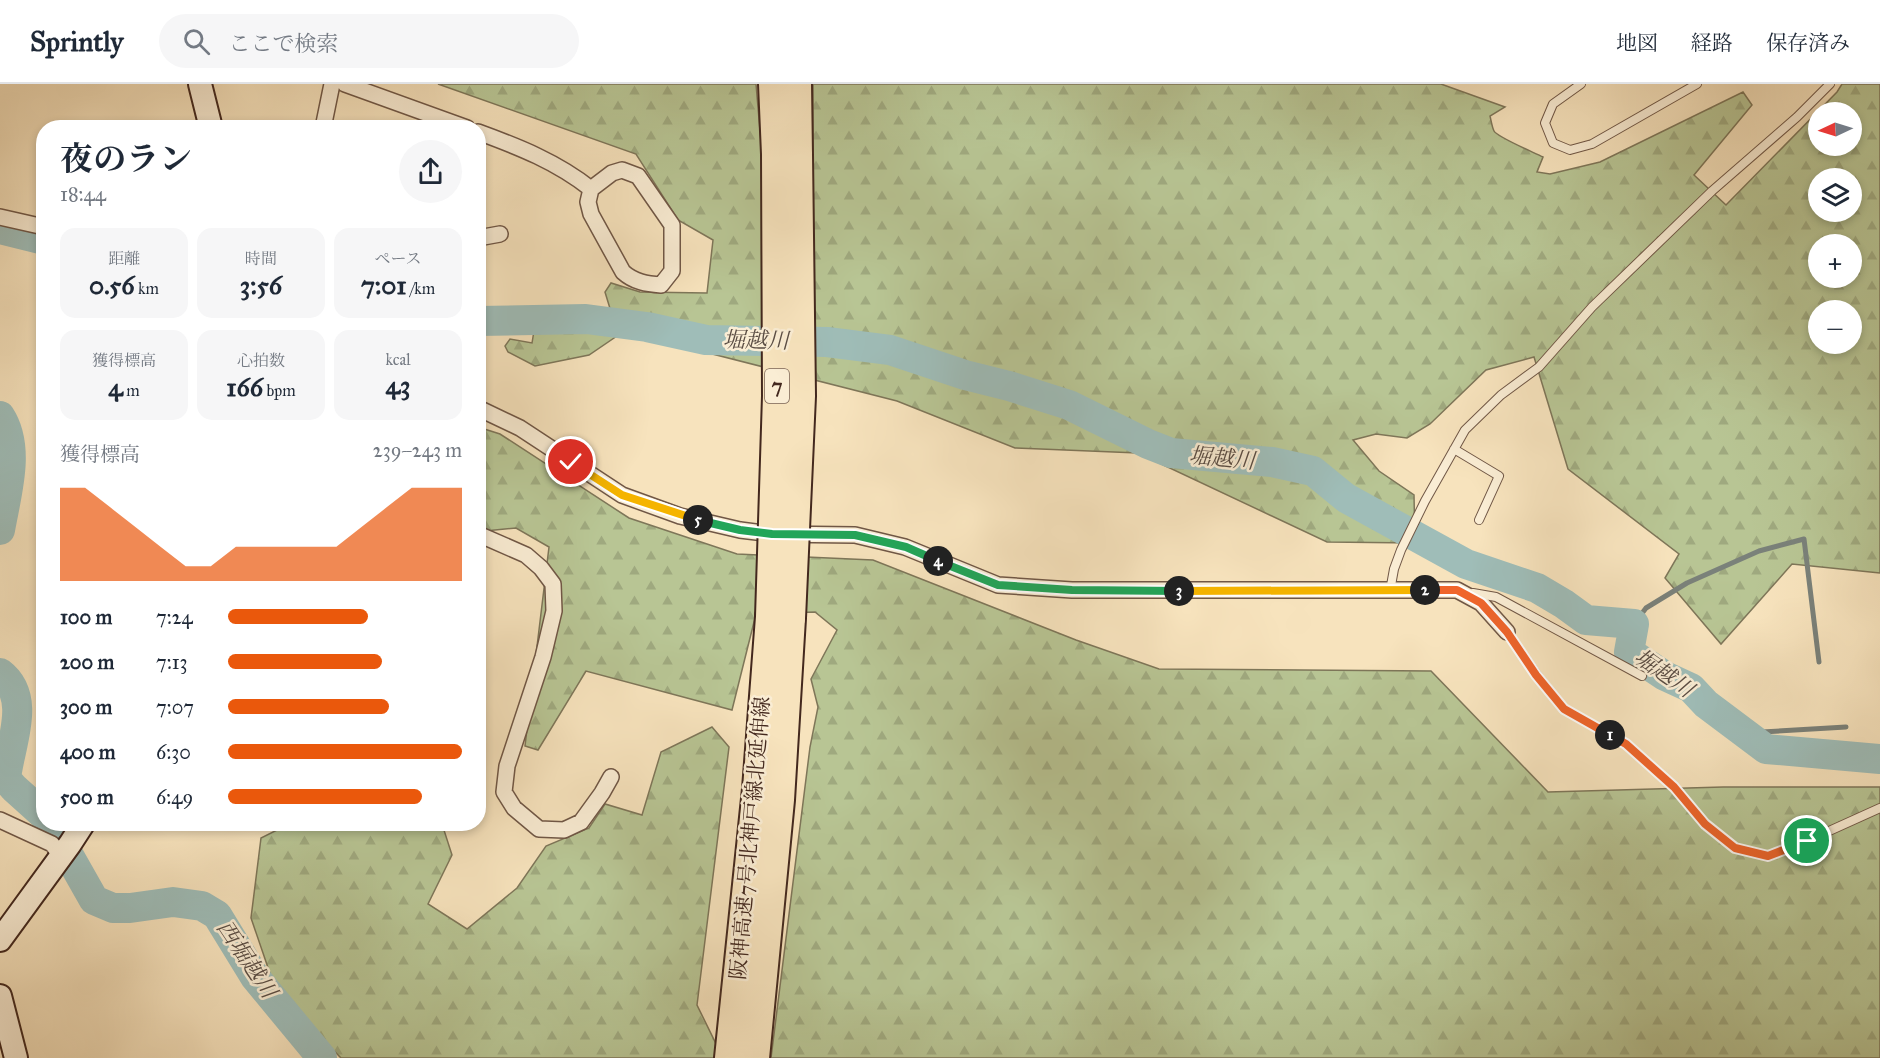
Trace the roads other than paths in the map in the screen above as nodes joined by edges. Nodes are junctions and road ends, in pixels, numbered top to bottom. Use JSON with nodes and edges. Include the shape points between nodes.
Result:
{"nodes":[{"id":1,"x":200,"y":84,"type":"edge"},
{"id":2,"x":332,"y":84,"type":"edge"},
{"id":3,"x":345,"y":84,"type":"edge"},
{"id":4,"x":773,"y":84,"type":"edge"},
{"id":5,"x":797,"y":84,"type":"edge"},
{"id":6,"x":1581,"y":84,"type":"edge"},
{"id":7,"x":1697,"y":84,"type":"edge"},
{"id":8,"x":1830,"y":84,"type":"edge"},
{"id":9,"x":209,"y":120,"type":"edge"},
{"id":10,"x":325,"y":120,"type":"edge"},
{"id":11,"x":428,"y":120,"type":"edge"},
{"id":12,"x":486,"y":135,"type":"edge"},
{"id":13,"x":787,"y":154,"type":"junction"},
{"id":14,"x":591,"y":189,"type":"junction"},
{"id":15,"x":0,"y":217,"type":"edge"},
{"id":16,"x":36,"y":225,"type":"edge"},
{"id":17,"x":500,"y":234,"type":"dead end"},
{"id":18,"x":486,"y":237,"type":"edge"},
{"id":19,"x":486,"y":412,"type":"edge"},
{"id":20,"x":1454,"y":449,"type":"junction"},
{"id":21,"x":1479,"y":520,"type":"dead end"},
{"id":22,"x":486,"y":538,"type":"edge"},
{"id":23,"x":1457,"y":590,"type":"junction"},
{"id":24,"x":1390,"y":591,"type":"junction"},
{"id":25,"x":780,"y":618,"type":"junction"},
{"id":26,"x":1507,"y":632,"type":"joint"},
{"id":27,"x":1642,"y":676,"type":"dead end"},
{"id":28,"x":611,"y":777,"type":"dead end"},
{"id":29,"x":1880,"y":808,"type":"edge"},
{"id":30,"x":0,"y":820,"type":"edge"},
{"id":31,"x":78,"y":831,"type":"edge"},
{"id":32,"x":66,"y":850,"type":"junction"},
{"id":33,"x":0,"y":940,"type":"edge"},
{"id":34,"x":1,"y":1007,"type":"edge"},
{"id":35,"x":16,"y":1058,"type":"edge"},
{"id":36,"x":729,"y":1058,"type":"edge"},
{"id":37,"x":755,"y":1058,"type":"edge"}],
"edges":[{"from":1,"to":9,"type":"main road"},
{"from":2,"to":10,"type":"street"},
{"from":3,"to":11,"type":"street"},
{"from":4,"to":13,"type":"highway","number":"7"},
{"from":5,"to":13,"type":"highway","number":"7"},
{"from":6,"to":7,"type":"lane","via":[[1553,104],[1545,123],[1553,143],[1570,150],[1592,144]]},
{"from":8,"to":20,"type":"lane","via":[[1614,285],[1539,367],[1501,395],[1466,430]]},
{"from":12,"to":14,"type":"street","via":[[552,162]]},
{"from":13,"to":25,"type":"highway","number":"7","bridge":true,"via":[[777,396]]},
{"from":14,"to":14,"type":"street","via":[[591,214],[623,272],[630,279],[661,285],[672,272],[672,225],[658,203],[638,176],[622,170]]},
{"from":15,"to":16,"type":"street"},
{"from":17,"to":18,"type":"street"},
{"from":19,"to":24,"type":"street","via":[[520,428],[622,495],[680,516],[740,530],[855,535],[906,547],[998,585],[1072,590]]},
{"from":20,"to":21,"type":"lane","via":[[1499,476]]},
{"from":20,"to":24,"type":"lane","via":[[1401,550]]},
{"from":22,"to":28,"type":"street","via":[[526,555],[553,584],[554,611],[507,766],[504,792],[514,808],[539,829],[564,830],[581,822]]},
{"from":23,"to":24,"type":"street"},
{"from":23,"to":26,"type":"street","via":[[1481,603]]},
{"from":23,"to":27,"type":"lane","via":[[1496,597]]},
{"from":25,"to":36,"type":"highway","name":"阪神高速7号北神戸線北延伸線","number":"7"},
{"from":25,"to":37,"type":"highway","name":"阪神高速7号北神戸線北延伸線","number":"7","via":[[780,800]]},
{"from":26,"to":29,"type":"lane","via":[[1564,709],[1626,744],[1674,787],[1705,824],[1735,848],[1768,856]]},
{"from":30,"to":32,"type":"street"},
{"from":31,"to":32,"type":"main road"},
{"from":32,"to":33,"type":"main road"},
{"from":34,"to":35,"type":"main road"}]}
